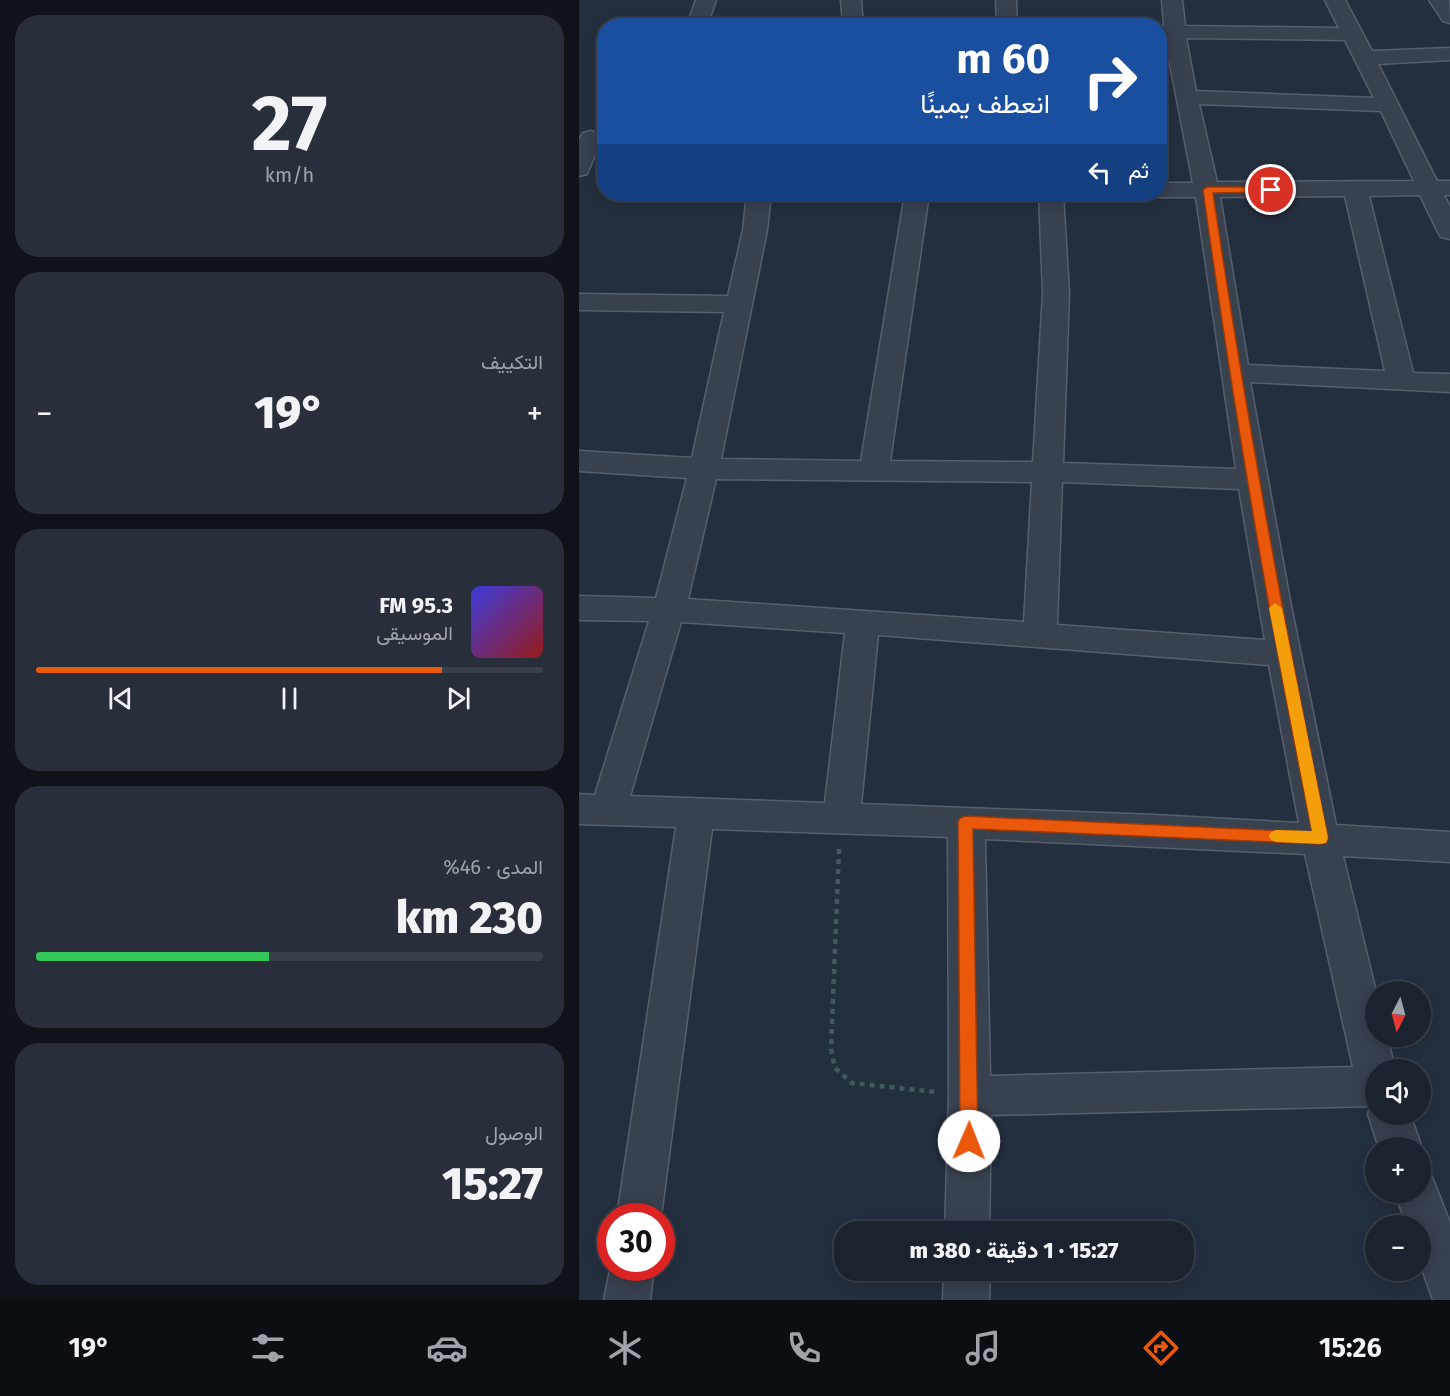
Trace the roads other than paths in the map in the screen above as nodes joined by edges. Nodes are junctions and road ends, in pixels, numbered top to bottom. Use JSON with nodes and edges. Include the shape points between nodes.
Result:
{"nodes":[{"id":1,"x":706,"y":0,"type":"edge"},
{"id":2,"x":851,"y":0,"type":"edge"},
{"id":3,"x":1006,"y":0,"type":"edge"},
{"id":4,"x":1172,"y":0,"type":"edge"},
{"id":5,"x":1335,"y":0,"type":"edge"},
{"id":6,"x":1439,"y":0,"type":"edge"},
{"id":7,"x":1450,"y":17,"type":"edge"},
{"id":8,"x":700,"y":18,"type":"edge"},
{"id":9,"x":852,"y":18,"type":"edge"},
{"id":10,"x":1007,"y":18,"type":"edge"},
{"id":11,"x":1167,"y":32,"type":"edge"},
{"id":12,"x":1351,"y":34,"type":"junction"},
{"id":13,"x":1450,"y":54,"type":"edge"},
{"id":14,"x":1365,"y":58,"type":"junction"},
{"id":15,"x":1186,"y":97,"type":"junction"},
{"id":16,"x":1389,"y":105,"type":"junction"},
{"id":17,"x":591,"y":138,"type":"edge"},
{"id":18,"x":579,"y":169,"type":"edge"},
{"id":19,"x":1440,"y":188,"type":"edge"},
{"id":20,"x":1355,"y":189,"type":"junction"},
{"id":21,"x":1167,"y":190,"type":"edge"},
{"id":22,"x":1207,"y":190,"type":"junction"},
{"id":23,"x":758,"y":201,"type":"edge"},
{"id":24,"x":916,"y":201,"type":"edge"},
{"id":25,"x":1051,"y":201,"type":"edge"},
{"id":26,"x":1450,"y":232,"type":"edge"},
{"id":27,"x":579,"y":302,"type":"edge"},
{"id":28,"x":738,"y":304,"type":"junction"},
{"id":29,"x":1234,"y":373,"type":"junction"},
{"id":30,"x":1401,"y":381,"type":"junction"},
{"id":31,"x":1450,"y":383,"type":"edge"},
{"id":32,"x":579,"y":462,"type":"edge"},
{"id":33,"x":703,"y":469,"type":"junction"},
{"id":34,"x":874,"y":471,"type":"junction"},
{"id":35,"x":1049,"y":472,"type":"junction"},
{"id":36,"x":1253,"y":480,"type":"junction"},
{"id":37,"x":579,"y":608,"type":"edge"},
{"id":38,"x":669,"y":610,"type":"junction"},
{"id":39,"x":863,"y":622,"type":"junction"},
{"id":40,"x":1040,"y":635,"type":"junction"},
{"id":41,"x":1283,"y":654,"type":"junction"},
{"id":42,"x":594,"y":810,"type":"edge"},
{"id":43,"x":696,"y":814,"type":"junction"},
{"id":44,"x":841,"y":818,"type":"junction"},
{"id":45,"x":966,"y":822,"type":"junction"},
{"id":46,"x":1320,"y":838,"type":"junction"},
{"id":47,"x":1450,"y":847,"type":"edge"},
{"id":48,"x":1372,"y":1059,"type":"edge"},
{"id":49,"x":1365,"y":1086,"type":"edge"},
{"id":50,"x":970,"y":1096,"type":"junction"},
{"id":51,"x":641,"y":1203,"type":"edge"},
{"id":52,"x":1421,"y":1203,"type":"edge"},
{"id":53,"x":967,"y":1221,"type":"edge"},
{"id":54,"x":630,"y":1281,"type":"edge"},
{"id":55,"x":967,"y":1281,"type":"edge"},
{"id":56,"x":1450,"y":1286,"type":"edge"},
{"id":57,"x":627,"y":1300,"type":"edge"},
{"id":58,"x":966,"y":1300,"type":"edge"}],
"edges":[{"from":1,"to":8,"type":"street"},
{"from":2,"to":9,"type":"street"},
{"from":3,"to":10,"type":"street"},
{"from":4,"to":11,"type":"street"},
{"from":5,"to":12,"type":"street"},
{"from":6,"to":7,"type":"street"},
{"from":11,"to":12,"type":"street"},
{"from":11,"to":15,"type":"street"},
{"from":12,"to":14,"type":"street"},
{"from":13,"to":14,"type":"street"},
{"from":14,"to":16,"type":"street"},
{"from":15,"to":16,"type":"street"},
{"from":15,"to":22,"type":"street"},
{"from":16,"to":19,"type":"street"},
{"from":17,"to":18,"type":"street"},
{"from":19,"to":20,"type":"street"},
{"from":19,"to":26,"type":"street"},
{"from":20,"to":22,"type":"street"},
{"from":20,"to":30,"type":"street"},
{"from":21,"to":22,"type":"street"},
{"from":22,"to":29,"type":"street"},
{"from":23,"to":28,"type":"street"},
{"from":24,"to":34,"type":"street"},
{"from":25,"to":35,"type":"street","via":[[1056,293]]},
{"from":27,"to":28,"type":"street"},
{"from":28,"to":33,"type":"street"},
{"from":29,"to":30,"type":"street"},
{"from":29,"to":36,"type":"street"},
{"from":30,"to":31,"type":"street"},
{"from":32,"to":33,"type":"street"},
{"from":33,"to":34,"type":"street"},
{"from":33,"to":38,"type":"street"},
{"from":34,"to":35,"type":"street"},
{"from":35,"to":36,"type":"street"},
{"from":35,"to":40,"type":"street"},
{"from":36,"to":41,"type":"street"},
{"from":37,"to":38,"type":"street"},
{"from":38,"to":39,"type":"street"},
{"from":38,"to":42,"type":"street"},
{"from":39,"to":40,"type":"street"},
{"from":39,"to":44,"type":"street"},
{"from":40,"to":41,"type":"street"},
{"from":41,"to":46,"type":"street"},
{"from":42,"to":43,"type":"street"},
{"from":43,"to":44,"type":"street"},
{"from":43,"to":51,"type":"street"},
{"from":44,"to":45,"type":"street"},
{"from":45,"to":46,"type":"street"},
{"from":45,"to":50,"type":"street"},
{"from":46,"to":47,"type":"street"},
{"from":46,"to":48,"type":"street"},
{"from":49,"to":50,"type":"street"},
{"from":50,"to":53,"type":"street"},
{"from":52,"to":56,"type":"street"},
{"from":54,"to":57,"type":"street"},
{"from":55,"to":58,"type":"street"}]}
